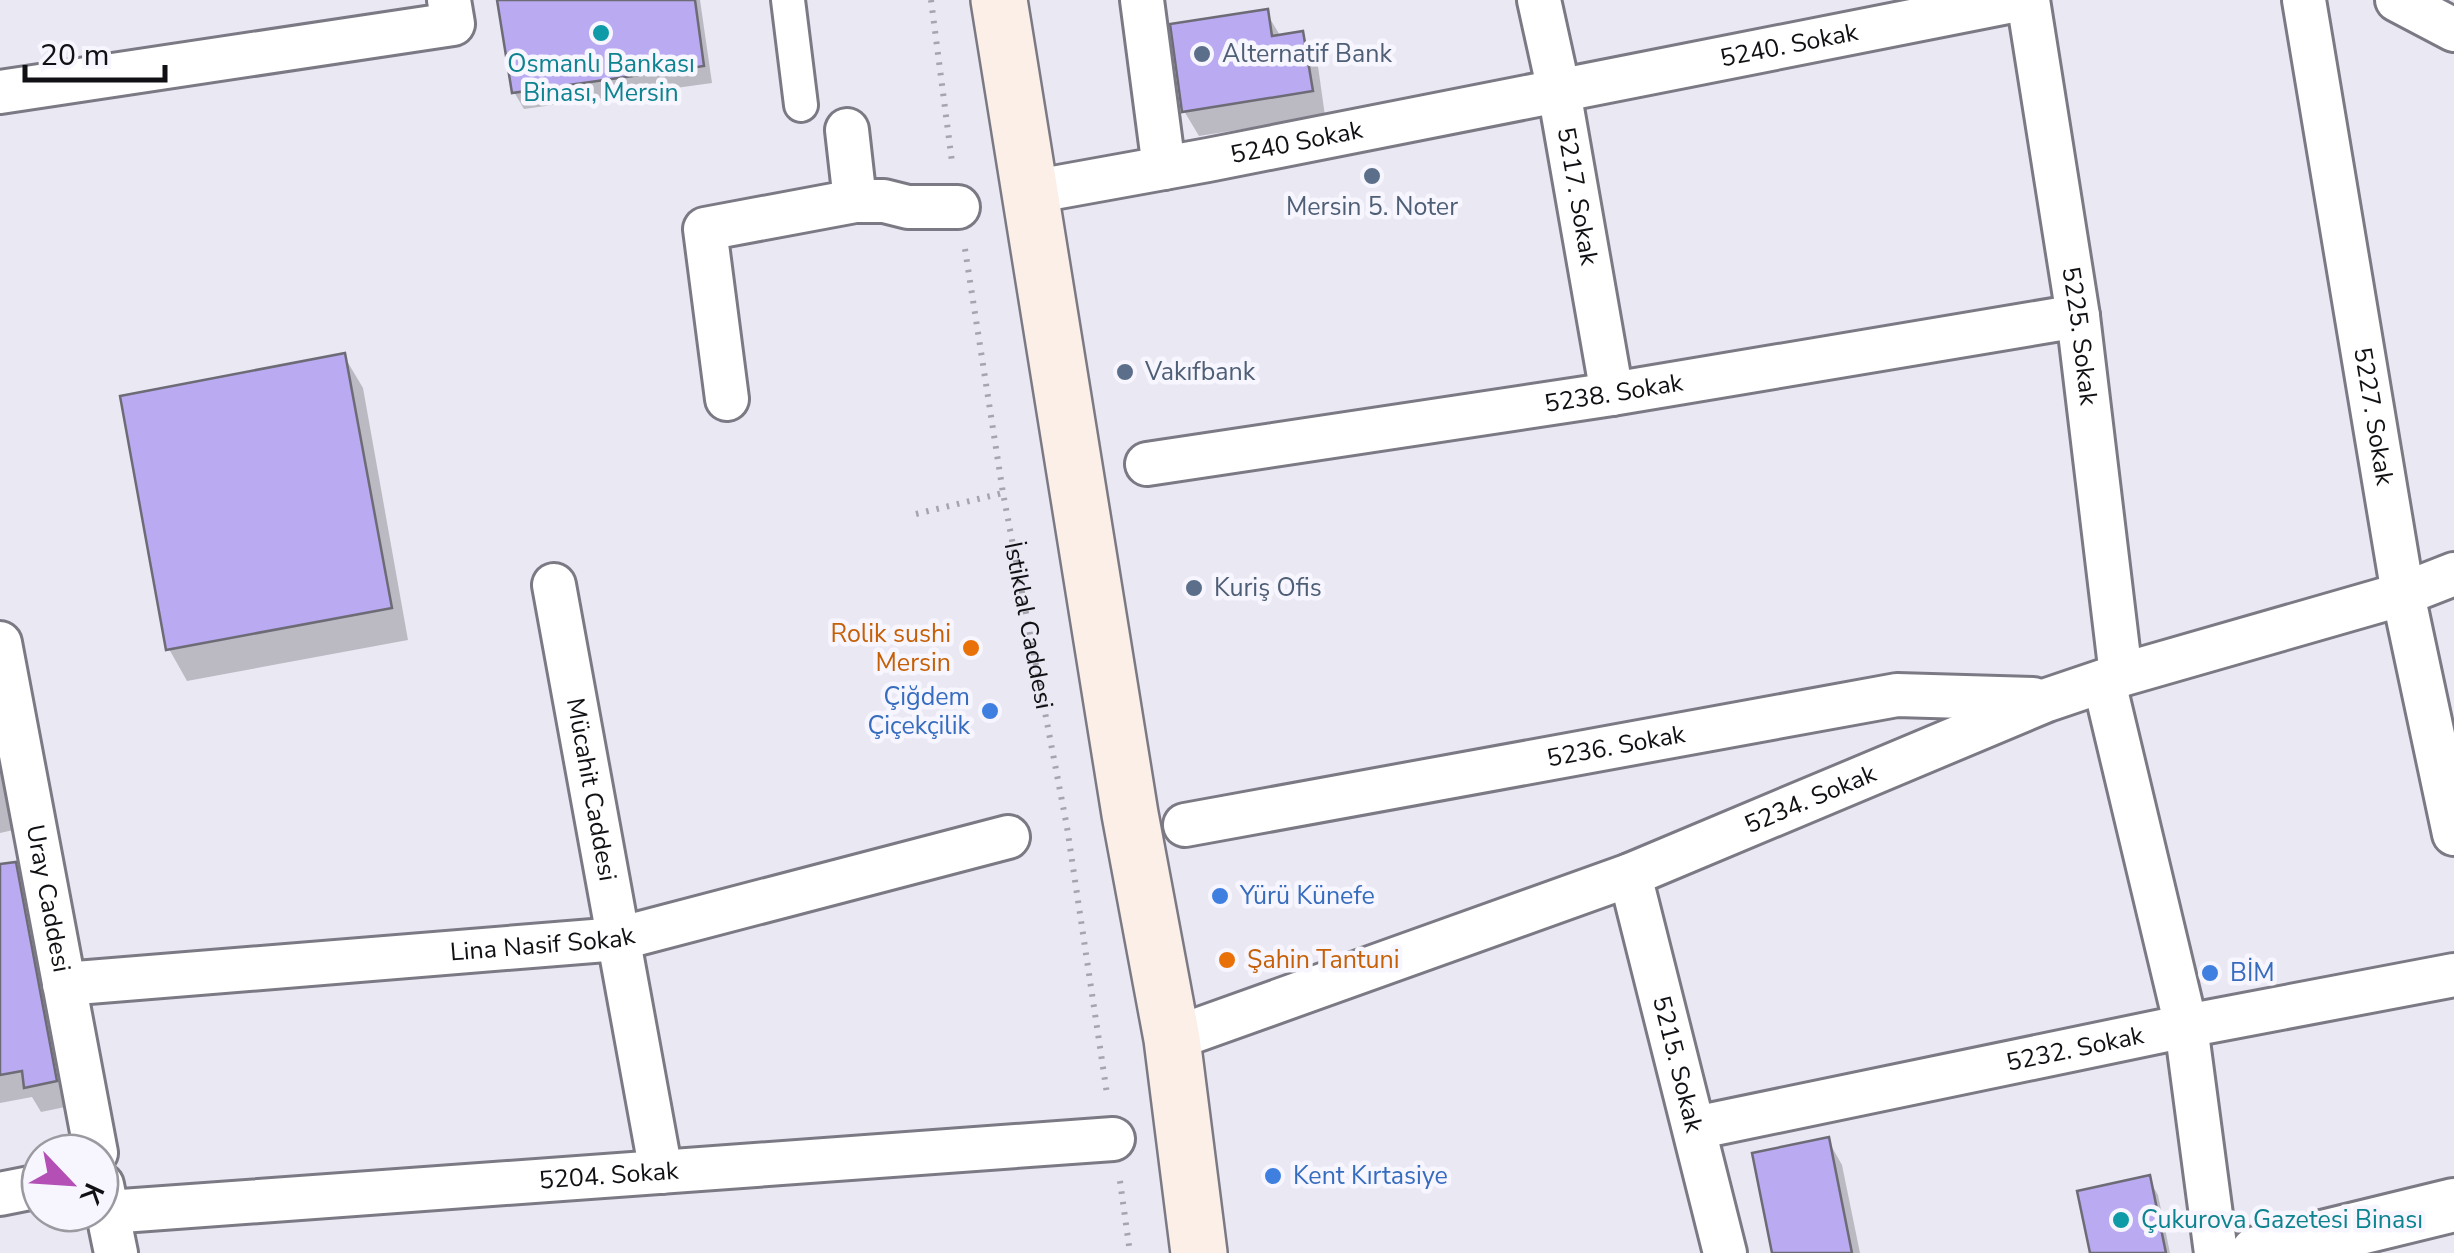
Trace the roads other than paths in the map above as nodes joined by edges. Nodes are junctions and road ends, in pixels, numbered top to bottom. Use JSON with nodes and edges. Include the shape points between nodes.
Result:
{"nodes":[{"id":1,"x":788,"y":0,"type":"edge"},
{"id":2,"x":999,"y":0,"type":"edge"},
{"id":3,"x":1142,"y":0,"type":"edge"},
{"id":4,"x":1540,"y":0,"type":"edge"},
{"id":5,"x":2018,"y":0,"type":"edge"},
{"id":6,"x":2028,"y":0,"type":"edge"},
{"id":7,"x":2304,"y":0,"type":"edge"},
{"id":8,"x":2397,"y":0,"type":"edge"},
{"id":9,"x":451,"y":12,"type":"edge"},
{"id":10,"x":2449,"y":18,"type":"edge"},
{"id":11,"x":1560,"y":91,"type":"junction"},
{"id":12,"x":0,"y":92,"type":"edge"},
{"id":13,"x":801,"y":105,"type":"dead end"},
{"id":14,"x":847,"y":130,"type":"dead end"},
{"id":15,"x":1164,"y":168,"type":"junction"},
{"id":16,"x":1031,"y":192,"type":"junction"},
{"id":17,"x":855,"y":201,"type":"junction"},
{"id":18,"x":958,"y":207,"type":"road end"},
{"id":19,"x":2078,"y":316,"type":"junction"},
{"id":20,"x":1612,"y":394,"type":"junction"},
{"id":21,"x":727,"y":399,"type":"dead end"},
{"id":22,"x":1147,"y":464,"type":"dead end"},
{"id":23,"x":2454,"y":574,"type":"edge"},
{"id":24,"x":554,"y":586,"type":"dead end"},
{"id":25,"x":2403,"y":594,"type":"junction"},
{"id":26,"x":0,"y":643,"type":"edge"},
{"id":27,"x":2112,"y":679,"type":"junction"},
{"id":28,"x":2047,"y":700,"type":"junction"},
{"id":29,"x":1185,"y":825,"type":"dead end"},
{"id":30,"x":2454,"y":834,"type":"edge"},
{"id":31,"x":1008,"y":837,"type":"dead end"},
{"id":32,"x":1630,"y":875,"type":"junction"},
{"id":33,"x":618,"y":938,"type":"junction"},
{"id":34,"x":2454,"y":975,"type":"edge"},
{"id":35,"x":64,"y":984,"type":"junction"},
{"id":36,"x":2186,"y":1026,"type":"junction"},
{"id":37,"x":1172,"y":1039,"type":"junction"},
{"id":38,"x":1695,"y":1128,"type":"junction"},
{"id":39,"x":92,"y":1133,"type":"edge"},
{"id":40,"x":1113,"y":1139,"type":"road end"},
{"id":41,"x":661,"y":1172,"type":"junction"},
{"id":42,"x":120,"y":1192,"type":"edge"},
{"id":43,"x":2454,"y":1204,"type":"edge"},
{"id":44,"x":1199,"y":1253,"type":"edge"},
{"id":45,"x":1726,"y":1253,"type":"edge"},
{"id":46,"x":2216,"y":1253,"type":"edge"},
{"id":47,"x":2257,"y":1253,"type":"edge"}],
"edges":[{"from":1,"to":13,"type":"street"},
{"from":2,"to":16,"type":"main road"},
{"from":3,"to":15,"type":"street"},
{"from":4,"to":11,"type":"street","name":"5217. Sokak"},
{"from":5,"to":11,"type":"street","name":"5240. Sokak"},
{"from":6,"to":19,"type":"street","name":"5225. Sokak"},
{"from":7,"to":25,"type":"street","name":"5227. Sokak"},
{"from":8,"to":10,"type":"street"},
{"from":9,"to":12,"type":"street"},
{"from":11,"to":15,"type":"street","name":"5240 Sokak"},
{"from":11,"to":20,"type":"street","name":"5217. Sokak"},
{"from":14,"to":17,"type":"street"},
{"from":15,"to":16,"type":"street","name":"5240 Sokak"},
{"from":16,"to":37,"type":"main road"},
{"from":17,"to":18,"type":"street"},
{"from":17,"to":21,"type":"street","via":[[705,229]]},
{"from":19,"to":20,"type":"street","name":"5238. Sokak"},
{"from":19,"to":27,"type":"street","name":"5225. Sokak"},
{"from":20,"to":22,"type":"street","name":"5238. Sokak"},
{"from":23,"to":25,"type":"street","name":"5234. Sokak"},
{"from":24,"to":33,"type":"street","name":"Mücahit Caddesi"},
{"from":25,"to":27,"type":"street","name":"5234. Sokak"},
{"from":25,"to":30,"type":"street","name":"5227. Sokak"},
{"from":26,"to":35,"type":"street","name":"Uray Caddesi"},
{"from":27,"to":28,"type":"street","name":"5234. Sokak"},
{"from":27,"to":36,"type":"street","name":"5225. Sokak"},
{"from":28,"to":29,"type":"street","name":"5236. Sokak","via":[[1898,695]]},
{"from":28,"to":32,"type":"street","name":"5234. Sokak"},
{"from":31,"to":33,"type":"street","name":"Lina Nasif Sokak"},
{"from":32,"to":37,"type":"street","name":"5234. Sokak"},
{"from":32,"to":38,"type":"street","name":"5215. Sokak"},
{"from":33,"to":35,"type":"street","name":"Lina Nasif Sokak"},
{"from":33,"to":41,"type":"street","name":"Mücahit Caddesi"},
{"from":34,"to":36,"type":"street","name":"5232. Sokak"},
{"from":35,"to":39,"type":"street","name":"Uray Caddesi"},
{"from":36,"to":38,"type":"street","name":"5232. Sokak"},
{"from":36,"to":46,"type":"street","name":"5225. Sokak"},
{"from":37,"to":44,"type":"main road"},
{"from":38,"to":45,"type":"street","name":"5215. Sokak"},
{"from":40,"to":41,"type":"street","name":"5204. Sokak"},
{"from":41,"to":42,"type":"street","name":"5204. Sokak"},
{"from":43,"to":47,"type":"street"}]}
